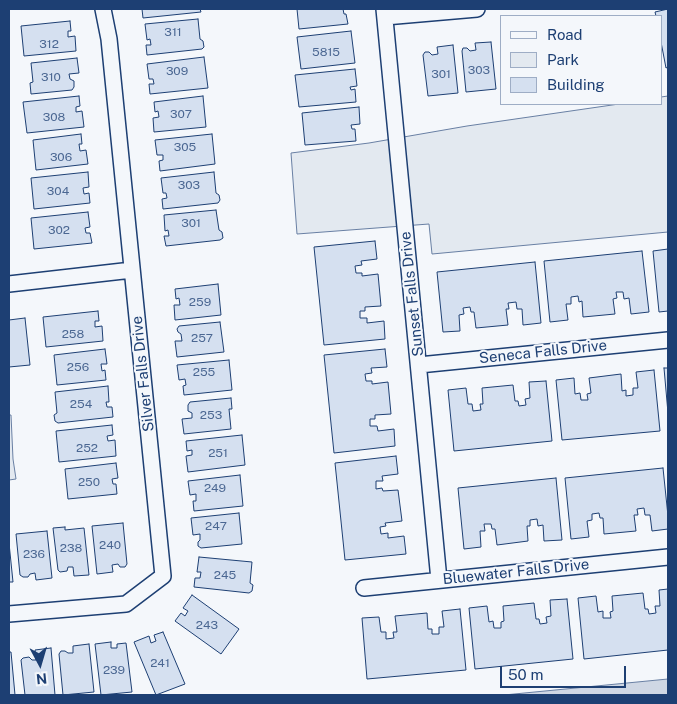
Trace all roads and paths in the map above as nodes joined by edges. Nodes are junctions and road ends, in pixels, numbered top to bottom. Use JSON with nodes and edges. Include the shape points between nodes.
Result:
{"nodes":[{"id":1,"x":104,"y":9,"type":"edge"},
{"id":2,"x":477,"y":9,"type":"edge"},
{"id":3,"x":384,"y":13,"type":"edge"},
{"id":4,"x":132,"y":270,"type":"junction"},
{"id":5,"x":9,"y":284,"type":"edge"},
{"id":6,"x":668,"y":340,"type":"edge"},
{"id":7,"x":419,"y":365,"type":"junction"},
{"id":8,"x":668,"y":557,"type":"edge"},
{"id":9,"x":439,"y":580,"type":"junction"},
{"id":10,"x":364,"y":588,"type":"dead end"},
{"id":11,"x":9,"y":614,"type":"edge"}],
"edges":[{"from":1,"to":4,"type":"street","name":"Silver Falls Drive"},
{"from":2,"to":3,"type":"street"},
{"from":3,"to":7,"type":"street","name":"Sunset Falls Drive"},
{"from":4,"to":5,"type":"street"},
{"from":4,"to":11,"type":"street","name":"Silver Falls Drive","via":[[163,576],[126,604]]},
{"from":6,"to":7,"type":"street","name":"Seneca Falls Drive"},
{"from":7,"to":9,"type":"street","name":"Sunset Falls Drive"},
{"from":8,"to":9,"type":"street","name":"Bluewater Falls Drive"},
{"from":9,"to":10,"type":"street","name":"Bluewater Falls Drive"}]}
